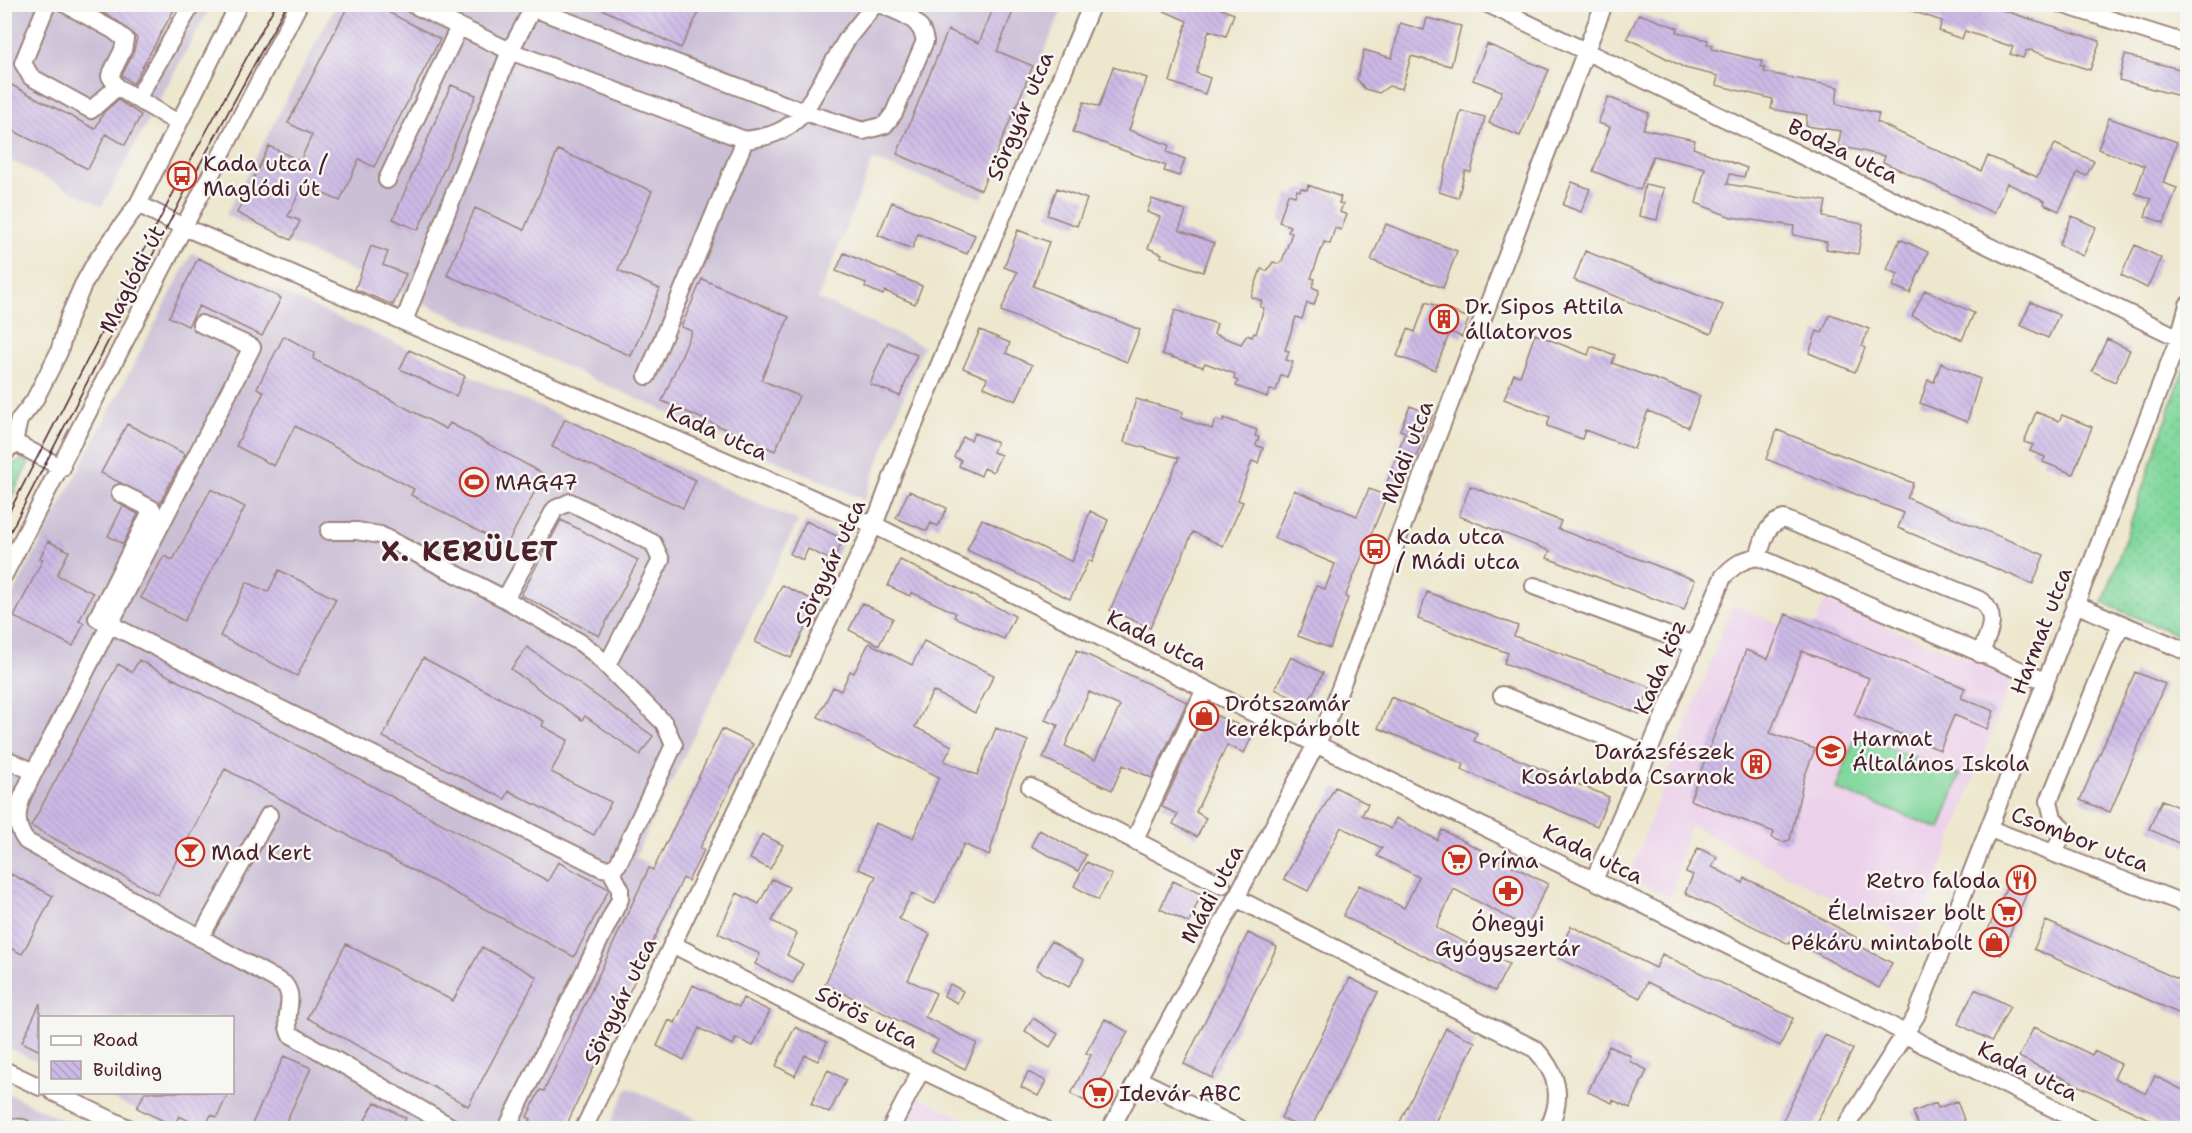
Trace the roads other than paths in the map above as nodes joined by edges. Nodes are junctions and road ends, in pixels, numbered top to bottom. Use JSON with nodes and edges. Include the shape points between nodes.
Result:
{"nodes":[{"id":1,"x":47,"y":4,"type":"edge"},
{"id":2,"x":65,"y":4,"type":"edge"},
{"id":3,"x":188,"y":4,"type":"edge"},
{"id":4,"x":239,"y":4,"type":"edge"},
{"id":5,"x":299,"y":4,"type":"edge"},
{"id":6,"x":412,"y":4,"type":"edge"},
{"id":7,"x":875,"y":4,"type":"edge"},
{"id":8,"x":880,"y":4,"type":"edge"},
{"id":9,"x":1092,"y":4,"type":"edge"},
{"id":10,"x":1488,"y":4,"type":"edge"},
{"id":11,"x":1604,"y":4,"type":"edge"},
{"id":12,"x":2061,"y":4,"type":"edge"},
{"id":13,"x":534,"y":6,"type":"edge"},
{"id":14,"x":459,"y":27,"type":"junction"},
{"id":15,"x":2187,"y":44,"type":"edge"},
{"id":16,"x":510,"y":51,"type":"junction"},
{"id":17,"x":1586,"y":52,"type":"junction"},
{"id":18,"x":117,"y":87,"type":"junction"},
{"id":19,"x":138,"y":99,"type":"junction"},
{"id":20,"x":804,"y":112,"type":"junction"},
{"id":21,"x":178,"y":123,"type":"junction"},
{"id":22,"x":745,"y":140,"type":"junction"},
{"id":23,"x":387,"y":180,"type":"dead end"},
{"id":24,"x":138,"y":204,"type":"junction"},
{"id":25,"x":184,"y":227,"type":"junction"},
{"id":26,"x":2187,"y":305,"type":"edge"},
{"id":27,"x":404,"y":321,"type":"junction"},
{"id":28,"x":201,"y":324,"type":"dead end"},
{"id":29,"x":2179,"y":338,"type":"junction"},
{"id":30,"x":647,"y":376,"type":"dead end"},
{"id":31,"x":9,"y":448,"type":"edge"},
{"id":32,"x":62,"y":468,"type":"junction"},
{"id":33,"x":120,"y":493,"type":"dead end"},
{"id":34,"x":874,"y":525,"type":"junction"},
{"id":35,"x":329,"y":531,"type":"dead end"},
{"id":36,"x":1758,"y":557,"type":"junction"},
{"id":37,"x":4,"y":575,"type":"edge"},
{"id":38,"x":1534,"y":586,"type":"dead end"},
{"id":39,"x":505,"y":599,"type":"junction"},
{"id":40,"x":2075,"y":604,"type":"junction"},
{"id":41,"x":110,"y":624,"type":"junction"},
{"id":42,"x":2121,"y":624,"type":"junction"},
{"id":43,"x":1694,"y":645,"type":"junction"},
{"id":44,"x":2187,"y":652,"type":"edge"},
{"id":45,"x":1980,"y":654,"type":"junction"},
{"id":46,"x":607,"y":665,"type":"junction"},
{"id":47,"x":2045,"y":681,"type":"junction"},
{"id":48,"x":1205,"y":689,"type":"junction"},
{"id":49,"x":1502,"y":695,"type":"dead end"},
{"id":50,"x":1317,"y":743,"type":"junction"},
{"id":51,"x":1647,"y":754,"type":"junction"},
{"id":52,"x":4,"y":758,"type":"edge"},
{"id":53,"x":34,"y":772,"type":"junction"},
{"id":54,"x":1030,"y":788,"type":"dead end"},
{"id":55,"x":268,"y":814,"type":"dead end"},
{"id":56,"x":1990,"y":829,"type":"junction"},
{"id":57,"x":1134,"y":841,"type":"junction"},
{"id":58,"x":2054,"y":853,"type":"junction"},
{"id":59,"x":610,"y":868,"type":"junction"},
{"id":60,"x":1594,"y":880,"type":"junction"},
{"id":61,"x":1222,"y":885,"type":"dead end"},
{"id":62,"x":1236,"y":898,"type":"junction"},
{"id":63,"x":2187,"y":905,"type":"edge"},
{"id":64,"x":200,"y":938,"type":"junction"},
{"id":65,"x":672,"y":944,"type":"junction"},
{"id":66,"x":1904,"y":1034,"type":"junction"},
{"id":67,"x":4,"y":1070,"type":"edge"},
{"id":68,"x":921,"y":1070,"type":"junction"},
{"id":69,"x":1138,"y":1079,"type":"junction"},
{"id":70,"x":39,"y":1087,"type":"edge"},
{"id":71,"x":57,"y":1094,"type":"edge"},
{"id":72,"x":1207,"y":1121,"type":"edge"},
{"id":73,"x":4,"y":1127,"type":"edge"},
{"id":74,"x":23,"y":1128,"type":"edge"},
{"id":75,"x":128,"y":1128,"type":"edge"},
{"id":76,"x":453,"y":1128,"type":"edge"},
{"id":77,"x":507,"y":1128,"type":"edge"},
{"id":78,"x":584,"y":1128,"type":"edge"},
{"id":79,"x":891,"y":1128,"type":"edge"},
{"id":80,"x":1043,"y":1128,"type":"edge"},
{"id":81,"x":1111,"y":1128,"type":"edge"},
{"id":82,"x":1239,"y":1128,"type":"edge"},
{"id":83,"x":1548,"y":1128,"type":"edge"},
{"id":84,"x":1845,"y":1128,"type":"edge"},
{"id":85,"x":2093,"y":1128,"type":"edge"}],
"edges":[{"from":1,"to":18,"type":"street","via":[[23,63],[31,77],[92,110]]},
{"from":2,"to":18,"type":"street","via":[[125,39],[110,76]]},
{"from":3,"to":19,"type":"street","via":[[188,11]]},
{"from":4,"to":21,"type":"street"},
{"from":5,"to":25,"type":"street","name":"Maglódi út"},
{"from":6,"to":14,"type":"street"},
{"from":7,"to":20,"type":"street","via":[[847,39]]},
{"from":8,"to":20,"type":"street","via":[[923,28],[925,41],[894,114],[885,125],[863,131]]},
{"from":9,"to":34,"type":"street","name":"Sörgyár utca"},
{"from":10,"to":17,"type":"street","name":"Bodza utca"},
{"from":11,"to":17,"type":"street","name":"Mádi utca"},
{"from":12,"to":15,"type":"street"},
{"from":13,"to":16,"type":"street"},
{"from":13,"to":20,"type":"street"},
{"from":14,"to":16,"type":"street"},
{"from":14,"to":23,"type":"street"},
{"from":16,"to":22,"type":"street"},
{"from":16,"to":27,"type":"street"},
{"from":17,"to":29,"type":"street","name":"Bodza utca"},
{"from":17,"to":50,"type":"street","name":"Mádi utca"},
{"from":18,"to":19,"type":"street"},
{"from":19,"to":21,"type":"street"},
{"from":20,"to":22,"type":"street","via":[[781,132]]},
{"from":21,"to":24,"type":"street"},
{"from":22,"to":30,"type":"street"},
{"from":24,"to":25,"type":"street","name":"Kada utca"},
{"from":24,"to":31,"type":"street","via":[[83,285],[59,352],[34,401],[19,420]]},
{"from":25,"to":27,"type":"street","name":"Kada utca"},
{"from":25,"to":32,"type":"street","name":"Maglódi út"},
{"from":26,"to":29,"type":"street","name":"Harmat utca"},
{"from":27,"to":34,"type":"street","name":"Kada utca"},
{"from":28,"to":41,"type":"street","via":[[252,346]]},
{"from":29,"to":40,"type":"street","name":"Harmat utca"},
{"from":31,"to":32,"type":"street"},
{"from":32,"to":37,"type":"street","name":"Maglódi út"},
{"from":33,"to":41,"type":"street","via":[[152,509],[97,618]]},
{"from":34,"to":48,"type":"street","name":"Kada utca"},
{"from":34,"to":65,"type":"street","name":"Sörgyár utca"},
{"from":35,"to":39,"type":"street","via":[[380,535]]},
{"from":36,"to":43,"type":"street","name":"Kada köz","via":[[1739,562],[1723,577]]},
{"from":36,"to":45,"type":"street"},
{"from":36,"to":45,"type":"street","via":[[1767,529],[1784,519],[1982,601],[1992,617]]},
{"from":38,"to":43,"type":"street"},
{"from":39,"to":46,"type":"street","via":[[581,643]]},
{"from":39,"to":46,"type":"street","via":[[555,509],[561,505],[570,502],[653,543],[661,560]]},
{"from":40,"to":42,"type":"street"},
{"from":40,"to":47,"type":"street","name":"Harmat utca"},
{"from":41,"to":53,"type":"street"},
{"from":41,"to":59,"type":"street","via":[[602,868]]},
{"from":42,"to":44,"type":"street"},
{"from":42,"to":58,"type":"street","via":[[2049,801],[2053,818],[2064,831]]},
{"from":43,"to":51,"type":"street","name":"Kada köz"},
{"from":45,"to":47,"type":"street"},
{"from":46,"to":59,"type":"street","via":[[664,723],[674,745],[618,864]]},
{"from":47,"to":56,"type":"street","name":"Harmat utca"},
{"from":48,"to":50,"type":"street","name":"Kada utca"},
{"from":48,"to":57,"type":"street"},
{"from":49,"to":51,"type":"street"},
{"from":50,"to":60,"type":"street","name":"Kada utca"},
{"from":50,"to":62,"type":"street","name":"Mádi utca"},
{"from":51,"to":60,"type":"street","name":"Kada köz"},
{"from":52,"to":53,"type":"street"},
{"from":53,"to":64,"type":"street","via":[[17,813],[20,833],[26,841]]},
{"from":54,"to":57,"type":"street"},
{"from":55,"to":64,"type":"street"},
{"from":56,"to":58,"type":"street","name":"Csombor utca"},
{"from":56,"to":66,"type":"street","name":"Harmat utca","via":[[1916,1016]]},
{"from":57,"to":61,"type":"street"},
{"from":58,"to":63,"type":"street","name":"Csombor utca"},
{"from":59,"to":77,"type":"street","via":[[620,888],[620,898]]},
{"from":60,"to":66,"type":"street","name":"Kada utca"},
{"from":62,"to":69,"type":"street","name":"Mádi utca"},
{"from":62,"to":83,"type":"street","via":[[1536,1049],[1555,1077],[1559,1099]]},
{"from":64,"to":76,"type":"street","via":[[284,984],[290,991],[286,1024],[290,1034]]},
{"from":65,"to":68,"type":"street","name":"Sörös utca"},
{"from":65,"to":78,"type":"street","name":"Sörgyár utca"},
{"from":66,"to":84,"type":"street","name":"Harmat utca"},
{"from":66,"to":85,"type":"street","name":"Kada utca"},
{"from":67,"to":70,"type":"street"},
{"from":68,"to":79,"type":"street"},
{"from":68,"to":80,"type":"street","name":"Sörös utca"},
{"from":69,"to":72,"type":"street"},
{"from":69,"to":81,"type":"street","name":"Mádi utca"},
{"from":71,"to":75,"type":"street"},
{"from":72,"to":82,"type":"street"},
{"from":73,"to":74,"type":"street"}]}
